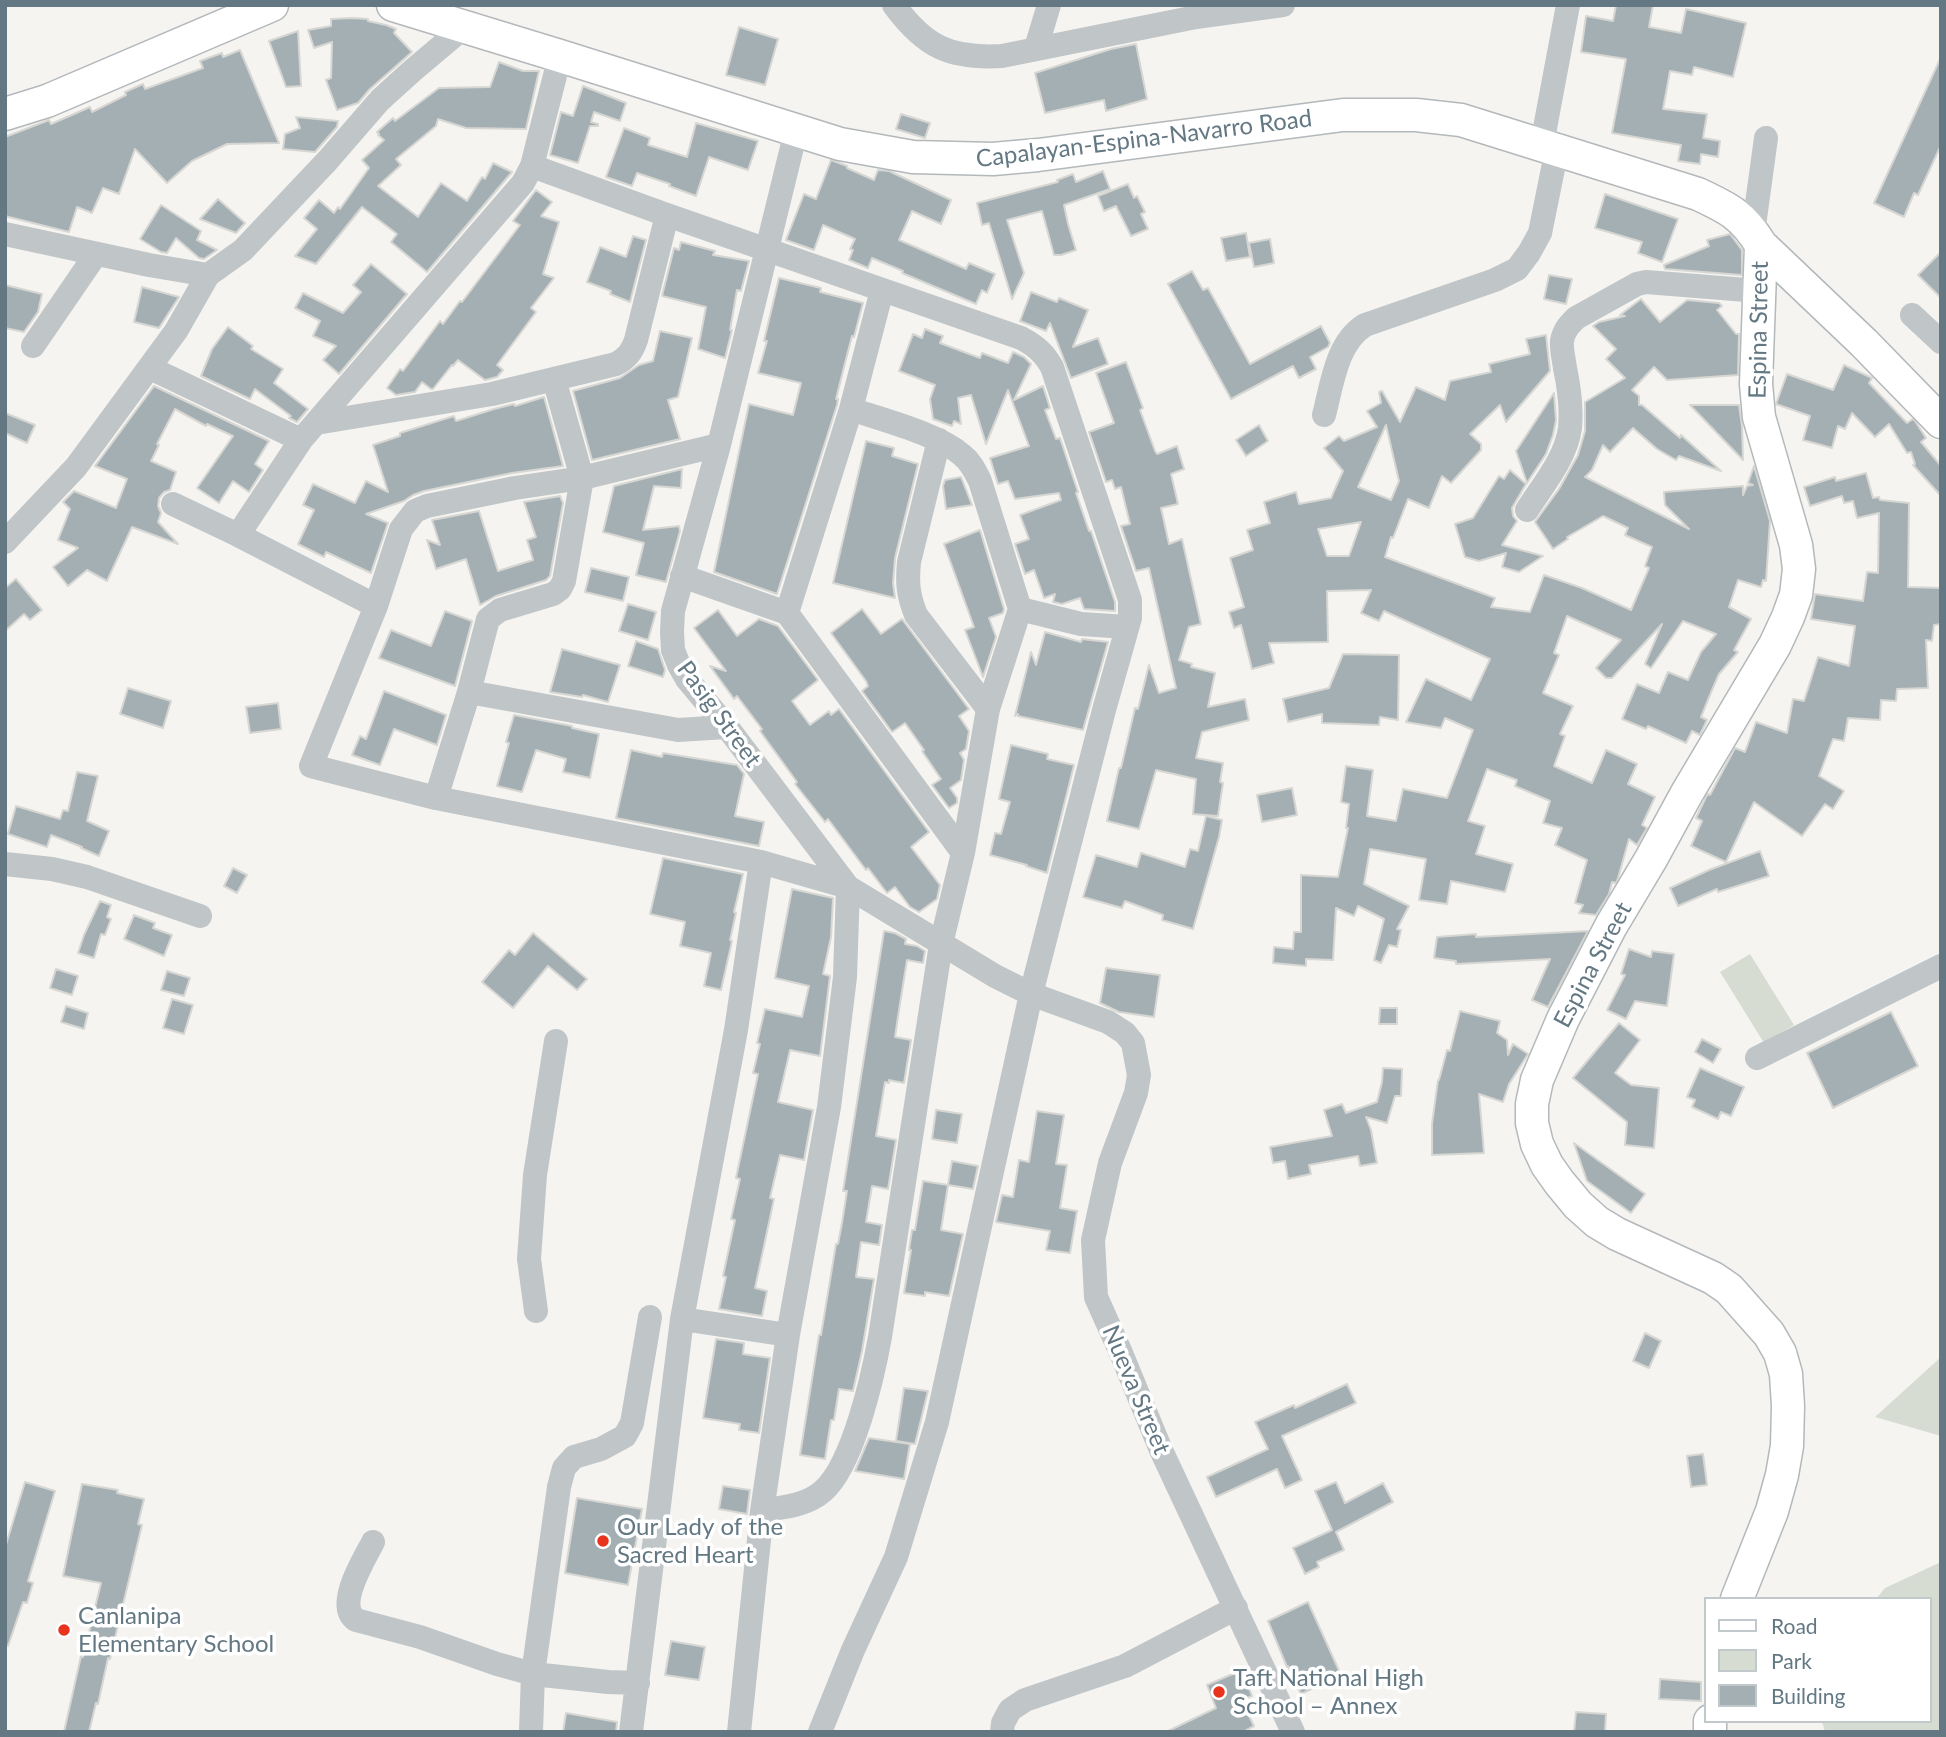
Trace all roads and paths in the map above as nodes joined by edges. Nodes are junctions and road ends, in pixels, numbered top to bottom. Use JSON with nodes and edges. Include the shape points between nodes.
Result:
{"nodes":[{"id":1,"x":272,"y":5,"type":"edge"},
{"id":2,"x":393,"y":5,"type":"edge"},
{"id":3,"x":894,"y":5,"type":"edge"},
{"id":4,"x":1049,"y":5,"type":"edge"},
{"id":5,"x":1283,"y":5,"type":"edge"},
{"id":6,"x":1568,"y":5,"type":"edge"},
{"id":7,"x":463,"y":28,"type":"junction"},
{"id":8,"x":1036,"y":48,"type":"junction"},
{"id":9,"x":560,"y":56,"type":"junction"},
{"id":10,"x":5,"y":114,"type":"edge"},
{"id":11,"x":796,"y":131,"type":"junction"},
{"id":12,"x":1766,"y":138,"type":"dead end"},
{"id":13,"x":1549,"y":147,"type":"junction"},
{"id":14,"x":531,"y":166,"type":"junction"},
{"id":15,"x":667,"y":215,"type":"junction"},
{"id":16,"x":5,"y":234,"type":"edge"},
{"id":17,"x":1757,"y":239,"type":"junction"},
{"id":18,"x":766,"y":250,"type":"junction"},
{"id":19,"x":96,"y":254,"type":"junction"},
{"id":20,"x":208,"y":275,"type":"junction"},
{"id":21,"x":882,"y":290,"type":"junction"},
{"id":22,"x":1759,"y":292,"type":"junction"},
{"id":23,"x":1912,"y":315,"type":"dead end"},
{"id":24,"x":1941,"y":342,"type":"edge"},
{"id":25,"x":33,"y":346,"type":"dead end"},
{"id":26,"x":150,"y":368,"type":"junction"},
{"id":27,"x":554,"y":379,"type":"junction"},
{"id":28,"x":851,"y":409,"type":"junction"},
{"id":29,"x":1324,"y":415,"type":"dead end"},
{"id":30,"x":1941,"y":422,"type":"edge"},
{"id":31,"x":308,"y":431,"type":"junction"},
{"id":32,"x":939,"y":440,"type":"junction"},
{"id":33,"x":719,"y":445,"type":"junction"},
{"id":34,"x":582,"y":478,"type":"junction"},
{"id":35,"x":173,"y":504,"type":"dead end"},
{"id":36,"x":1527,"y":510,"type":"dead end"},
{"id":37,"x":237,"y":535,"type":"junction"},
{"id":38,"x":5,"y":541,"type":"edge"},
{"id":39,"x":682,"y":576,"type":"junction"},
{"id":40,"x":376,"y":606,"type":"junction"},
{"id":41,"x":1020,"y":609,"type":"junction"},
{"id":42,"x":787,"y":613,"type":"junction"},
{"id":43,"x":1127,"y":627,"type":"junction"},
{"id":44,"x":469,"y":692,"type":"junction"},
{"id":45,"x":988,"y":709,"type":"junction"},
{"id":46,"x":727,"y":727,"type":"junction"},
{"id":47,"x":436,"y":798,"type":"junction"},
{"id":48,"x":963,"y":853,"type":"junction"},
{"id":49,"x":761,"y":862,"type":"junction"},
{"id":50,"x":5,"y":864,"type":"edge"},
{"id":51,"x":848,"y":887,"type":"junction"},
{"id":52,"x":200,"y":916,"type":"dead end"},
{"id":53,"x":941,"y":944,"type":"junction"},
{"id":54,"x":1941,"y":966,"type":"edge"},
{"id":55,"x":1031,"y":994,"type":"junction"},
{"id":56,"x":1125,"y":1033,"type":"joint"},
{"id":57,"x":556,"y":1041,"type":"dead end"},
{"id":58,"x":1757,"y":1058,"type":"dead end"},
{"id":59,"x":536,"y":1311,"type":"dead end"},
{"id":60,"x":650,"y":1317,"type":"dead end"},
{"id":61,"x":682,"y":1319,"type":"junction"},
{"id":62,"x":788,"y":1335,"type":"junction"},
{"id":63,"x":762,"y":1511,"type":"junction"},
{"id":64,"x":373,"y":1542,"type":"dead end"},
{"id":65,"x":1738,"y":1597,"type":"edge"},
{"id":66,"x":1236,"y":1608,"type":"junction"},
{"id":67,"x":533,"y":1674,"type":"junction"},
{"id":68,"x":638,"y":1683,"type":"junction"},
{"id":69,"x":1291,"y":1731,"type":"edge"},
{"id":70,"x":530,"y":1732,"type":"edge"},
{"id":71,"x":631,"y":1732,"type":"edge"},
{"id":72,"x":738,"y":1732,"type":"edge"},
{"id":73,"x":820,"y":1732,"type":"edge"},
{"id":74,"x":1002,"y":1732,"type":"edge"}],
"edges":[{"from":1,"to":10,"type":"main road","via":[[60,96]]},
{"from":2,"to":7,"type":"main road","name":"Capalayan-Espina-Navarro Road"},
{"from":3,"to":8,"type":"street","via":[[917,32],[954,53],[1002,56]]},
{"from":4,"to":8,"type":"street"},
{"from":5,"to":8,"type":"street"},
{"from":6,"to":13,"type":"street"},
{"from":7,"to":9,"type":"main road","name":"Capalayan-Espina-Navarro Road"},
{"from":7,"to":20,"type":"street","via":[[380,100],[243,250]]},
{"from":9,"to":11,"type":"main road","name":"Capalayan-Espina-Navarro Road"},
{"from":9,"to":14,"type":"street"},
{"from":11,"to":13,"type":"main road","name":"Capalayan-Espina-Navarro Road","via":[[913,158],[993,159],[1343,116],[1416,115],[1461,120]]},
{"from":11,"to":18,"type":"street","name":"Pasig Street"},
{"from":12,"to":17,"type":"street"},
{"from":13,"to":17,"type":"main road","name":"Capalayan-Espina-Navarro Road","via":[[1698,194],[1739,216]]},
{"from":13,"to":29,"type":"street","via":[[1540,233],[1517,269],[1355,331],[1340,356]]},
{"from":14,"to":15,"type":"street"},
{"from":14,"to":31,"type":"street","via":[[510,200]]},
{"from":15,"to":18,"type":"street"},
{"from":15,"to":27,"type":"street","via":[[633,349],[616,364]]},
{"from":16,"to":19,"type":"street"},
{"from":17,"to":22,"type":"main road","name":"Espina Street"},
{"from":17,"to":30,"type":"main road","name":"Capalayan-Espina-Navarro Road"},
{"from":18,"to":21,"type":"street"},
{"from":18,"to":33,"type":"street","name":"Pasig Street"},
{"from":19,"to":20,"type":"street"},
{"from":19,"to":25,"type":"street"},
{"from":20,"to":26,"type":"street"},
{"from":21,"to":28,"type":"street"},
{"from":21,"to":43,"type":"street","via":[[1021,338],[1045,354],[1130,600]]},
{"from":22,"to":36,"type":"street","via":[[1646,282],[1576,318],[1564,332],[1562,343],[1570,428],[1551,474]]},
{"from":22,"to":65,"type":"main road","name":"Espina Street","via":[[1759,417],[1797,545],[1796,595],[1774,645],[1605,937],[1563,1019],[1537,1080],[1532,1104],[1537,1144],[1578,1205],[1617,1234],[1729,1289],[1780,1353],[1788,1406],[1782,1475]]},
{"from":23,"to":24,"type":"street"},
{"from":26,"to":31,"type":"street"},
{"from":26,"to":38,"type":"street","via":[[76,467]]},
{"from":27,"to":31,"type":"street"},
{"from":27,"to":34,"type":"street"},
{"from":28,"to":32,"type":"street"},
{"from":28,"to":42,"type":"street"},
{"from":31,"to":37,"type":"street"},
{"from":32,"to":41,"type":"street","via":[[961,453],[981,481]]},
{"from":32,"to":45,"type":"street","via":[[909,562],[909,597],[916,615]]},
{"from":33,"to":34,"type":"street"},
{"from":33,"to":39,"type":"street","name":"Pasig Street"},
{"from":34,"to":40,"type":"street","via":[[415,511],[398,536]]},
{"from":34,"to":44,"type":"street","via":[[560,589],[500,610],[488,619]]},
{"from":35,"to":37,"type":"street"},
{"from":37,"to":40,"type":"street"},
{"from":39,"to":42,"type":"street"},
{"from":39,"to":46,"type":"street","name":"Pasig Street","via":[[673,611],[673,650],[687,679]]},
{"from":40,"to":47,"type":"street","via":[[311,766]]},
{"from":41,"to":43,"type":"street","via":[[1081,624]]},
{"from":41,"to":45,"type":"street"},
{"from":42,"to":48,"type":"street"},
{"from":43,"to":55,"type":"street"},
{"from":44,"to":46,"type":"street","via":[[678,730]]},
{"from":44,"to":47,"type":"street"},
{"from":45,"to":48,"type":"street"},
{"from":46,"to":51,"type":"street","name":"Pasig Street"},
{"from":47,"to":49,"type":"street"},
{"from":48,"to":53,"type":"street"},
{"from":49,"to":51,"type":"street"},
{"from":49,"to":61,"type":"street","via":[[736,1030]]},
{"from":50,"to":52,"type":"street","via":[[86,877]]},
{"from":51,"to":53,"type":"street","name":"Pasig Street"},
{"from":51,"to":62,"type":"street","via":[[845,977],[829,1107]]},
{"from":53,"to":55,"type":"street","name":"Pasig Street"},
{"from":53,"to":63,"type":"street","via":[[880,1337],[859,1420],[841,1468],[823,1491],[803,1503]]},
{"from":54,"to":58,"type":"street"},
{"from":55,"to":56,"type":"street","name":"Pasig Street","via":[[1108,1022]]},
{"from":55,"to":73,"type":"street","via":[[937,1422],[896,1557]]},
{"from":56,"to":66,"type":"street","name":"Nueva Street","via":[[1133,1044],[1139,1076],[1110,1163],[1093,1240],[1096,1297],[1161,1450]]},
{"from":57,"to":59,"type":"street","via":[[535,1175],[529,1258]]},
{"from":60,"to":67,"type":"street","via":[[632,1423],[625,1436],[601,1450],[574,1457],[564,1468]]},
{"from":61,"to":62,"type":"street"},
{"from":61,"to":68,"type":"street"},
{"from":62,"to":63,"type":"street"},
{"from":63,"to":72,"type":"street"},
{"from":64,"to":67,"type":"street","via":[[351,1590],[348,1607],[352,1618]]},
{"from":66,"to":69,"type":"street","name":"Nueva Street"},
{"from":66,"to":74,"type":"street","via":[[1125,1666],[1025,1700],[1010,1710]]},
{"from":67,"to":68,"type":"street"},
{"from":67,"to":70,"type":"street"},
{"from":68,"to":71,"type":"street"}]}
